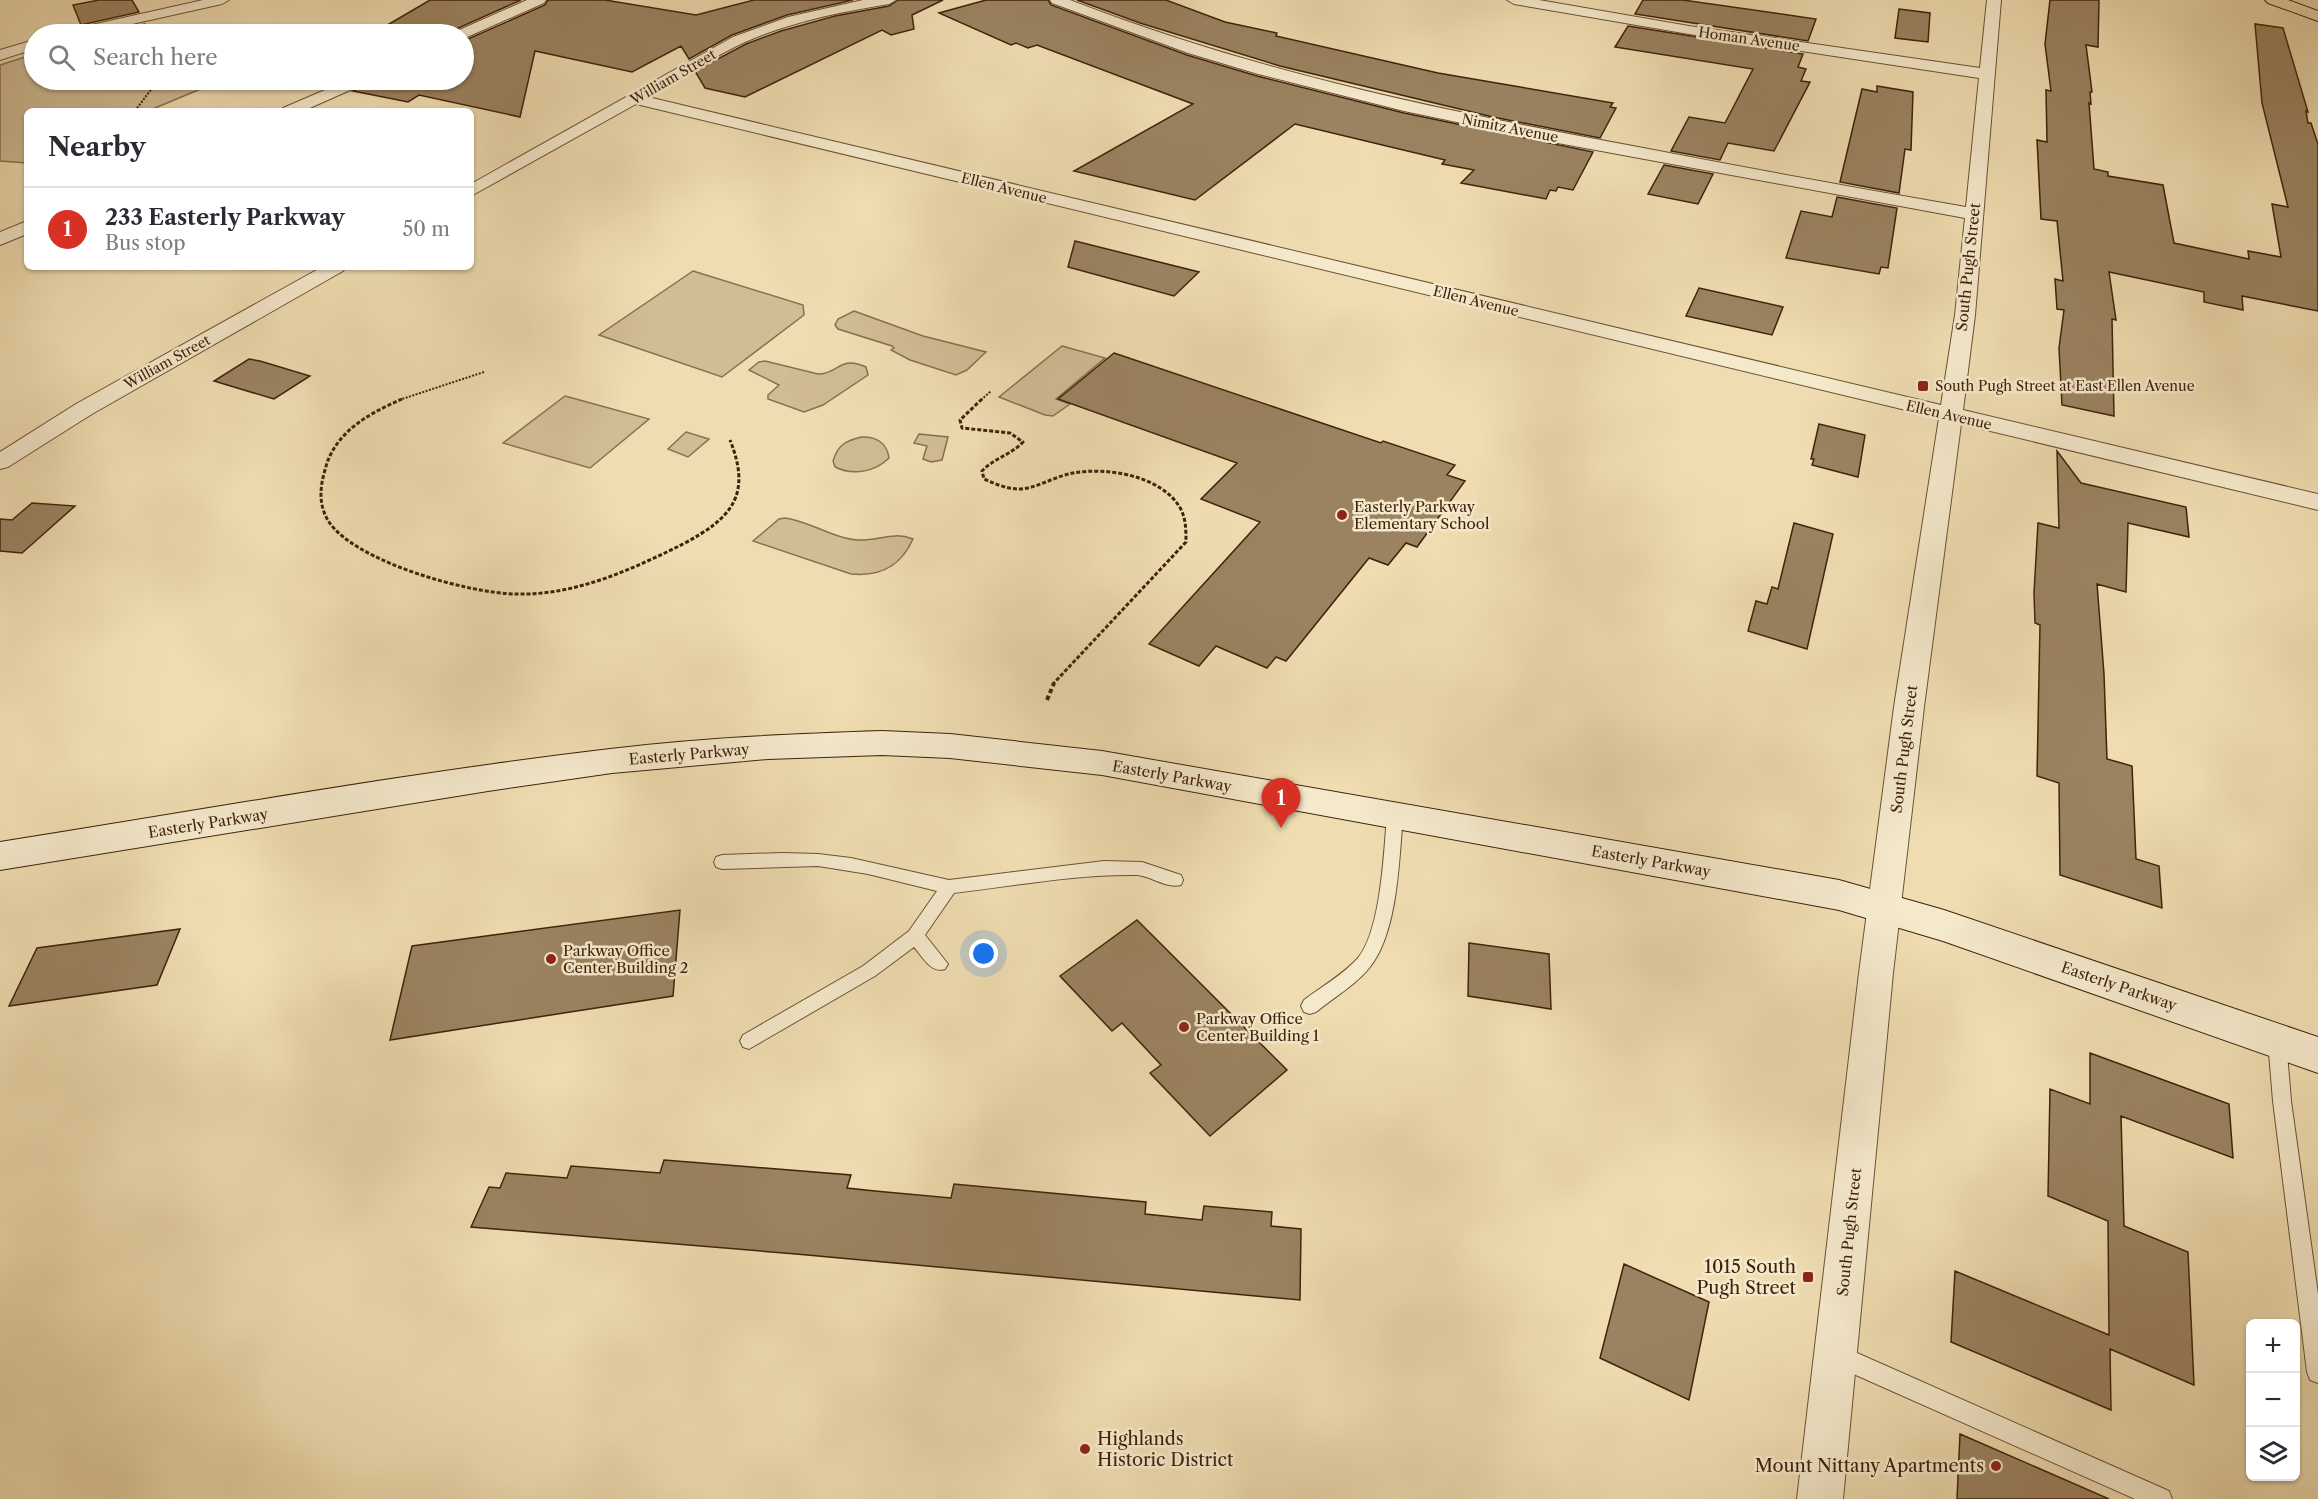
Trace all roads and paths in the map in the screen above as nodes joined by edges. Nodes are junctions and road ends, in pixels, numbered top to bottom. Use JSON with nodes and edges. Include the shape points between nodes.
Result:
{"nodes":[{"id":1,"x":222,"y":0,"type":"edge"},
{"id":2,"x":539,"y":0,"type":"edge"},
{"id":3,"x":890,"y":0,"type":"edge"},
{"id":4,"x":1057,"y":0,"type":"edge"},
{"id":5,"x":1514,"y":0,"type":"edge"},
{"id":6,"x":1994,"y":0,"type":"edge"},
{"id":7,"x":2273,"y":0,"type":"edge"},
{"id":8,"x":2295,"y":0,"type":"edge"},
{"id":9,"x":2318,"y":8,"type":"edge"},
{"id":10,"x":2318,"y":16,"type":"edge"},
{"id":11,"x":114,"y":24,"type":"edge"},
{"id":12,"x":474,"y":29,"type":"edge"},
{"id":13,"x":24,"y":47,"type":"edge"},
{"id":14,"x":0,"y":55,"type":"edge"},
{"id":15,"x":1986,"y":74,"type":"junction"},
{"id":16,"x":151,"y":90,"type":"edge"},
{"id":17,"x":337,"y":90,"type":"edge"},
{"id":18,"x":634,"y":99,"type":"junction"},
{"id":19,"x":137,"y":108,"type":"edge"},
{"id":20,"x":296,"y":108,"type":"edge"},
{"id":21,"x":474,"y":189,"type":"edge"},
{"id":22,"x":1973,"y":214,"type":"junction"},
{"id":23,"x":24,"y":229,"type":"edge"},
{"id":24,"x":0,"y":239,"type":"edge"},
{"id":25,"x":331,"y":270,"type":"edge"},
{"id":26,"x":484,"y":372,"type":"dead end"},
{"id":27,"x":991,"y":391,"type":"dead end"},
{"id":28,"x":1951,"y":416,"type":"junction"},
{"id":29,"x":730,"y":440,"type":"dead end"},
{"id":30,"x":0,"y":462,"type":"edge"},
{"id":31,"x":2318,"y":502,"type":"edge"},
{"id":32,"x":1047,"y":700,"type":"dead end"},
{"id":33,"x":1395,"y":815,"type":"junction"},
{"id":34,"x":0,"y":856,"type":"edge"},
{"id":35,"x":722,"y":862,"type":"dead end"},
{"id":36,"x":1175,"y":880,"type":"dead end"},
{"id":37,"x":949,"y":887,"type":"junction"},
{"id":38,"x":1884,"y":907,"type":"junction"},
{"id":39,"x":915,"y":936,"type":"junction"},
{"id":40,"x":939,"y":964,"type":"dead end"},
{"id":41,"x":1310,"y":1006,"type":"dead end"},
{"id":42,"x":750,"y":1041,"type":"dead end"},
{"id":43,"x":2277,"y":1041,"type":"junction"},
{"id":44,"x":2318,"y":1055,"type":"edge"},
{"id":45,"x":1836,"y":1354,"type":"junction"},
{"id":46,"x":2318,"y":1372,"type":"edge"},
{"id":47,"x":1820,"y":1499,"type":"edge"},
{"id":48,"x":2161,"y":1499,"type":"edge"}],
"edges":[{"from":1,"to":11,"type":"street"},
{"from":2,"to":12,"type":"street"},
{"from":3,"to":18,"type":"street","name":"William Street","via":[[819,12],[762,29]]},
{"from":4,"to":22,"type":"street","name":"Nimitz Avenue","via":[[1215,57],[1364,96],[1558,138]]},
{"from":5,"to":15,"type":"street","name":"Homan Avenue"},
{"from":6,"to":15,"type":"street","name":"South Pugh Street"},
{"from":7,"to":10,"type":"main road"},
{"from":8,"to":9,"type":"main road"},
{"from":13,"to":14,"type":"street"},
{"from":15,"to":22,"type":"street","name":"South Pugh Street"},
{"from":16,"to":19,"type":"path"},
{"from":17,"to":20,"type":"street"},
{"from":18,"to":21,"type":"street","name":"William Street"},
{"from":18,"to":28,"type":"street","name":"Ellen Avenue"},
{"from":22,"to":28,"type":"street","name":"South Pugh Street"},
{"from":23,"to":24,"type":"street"},
{"from":25,"to":30,"type":"street","name":"William Street","via":[[84,408]]},
{"from":26,"to":29,"type":"path","via":[[373,413],[340,438],[329,456],[318,491],[320,504],[327,521],[358,549],[478,590],[529,594],[569,588],[642,564],[720,520],[741,489],[739,458]]},
{"from":27,"to":32,"type":"path","via":[[960,420],[962,428],[972,432],[1006,432],[1023,442],[1018,449],[988,461],[982,471],[984,479],[1023,489],[1077,472],[1130,476],[1162,488],[1180,507],[1188,525],[1186,542],[1052,685]]},
{"from":28,"to":31,"type":"street","name":"Ellen Avenue"},
{"from":28,"to":38,"type":"street","name":"South Pugh Street"},
{"from":33,"to":34,"type":"main road","name":"Easterly Parkway","via":[[1047,756],[950,746],[826,743],[537,771]]},
{"from":33,"to":38,"type":"main road","name":"Easterly Parkway","via":[[1797,887]]},
{"from":33,"to":41,"type":"lane","via":[[1390,874],[1377,943],[1362,964]]},
{"from":35,"to":37,"type":"lane","via":[[818,860],[872,868]]},
{"from":36,"to":37,"type":"lane","via":[[1142,870],[1104,868]]},
{"from":37,"to":39,"type":"lane"},
{"from":38,"to":43,"type":"main road","name":"Easterly Parkway"},
{"from":38,"to":45,"type":"street","name":"South Pugh Street"},
{"from":39,"to":40,"type":"lane"},
{"from":39,"to":42,"type":"lane","via":[[869,971]]},
{"from":43,"to":44,"type":"main road","name":"Easterly Parkway"},
{"from":43,"to":46,"type":"lane"},
{"from":45,"to":47,"type":"street","name":"South Pugh Street"},
{"from":45,"to":48,"type":"lane"}]}
